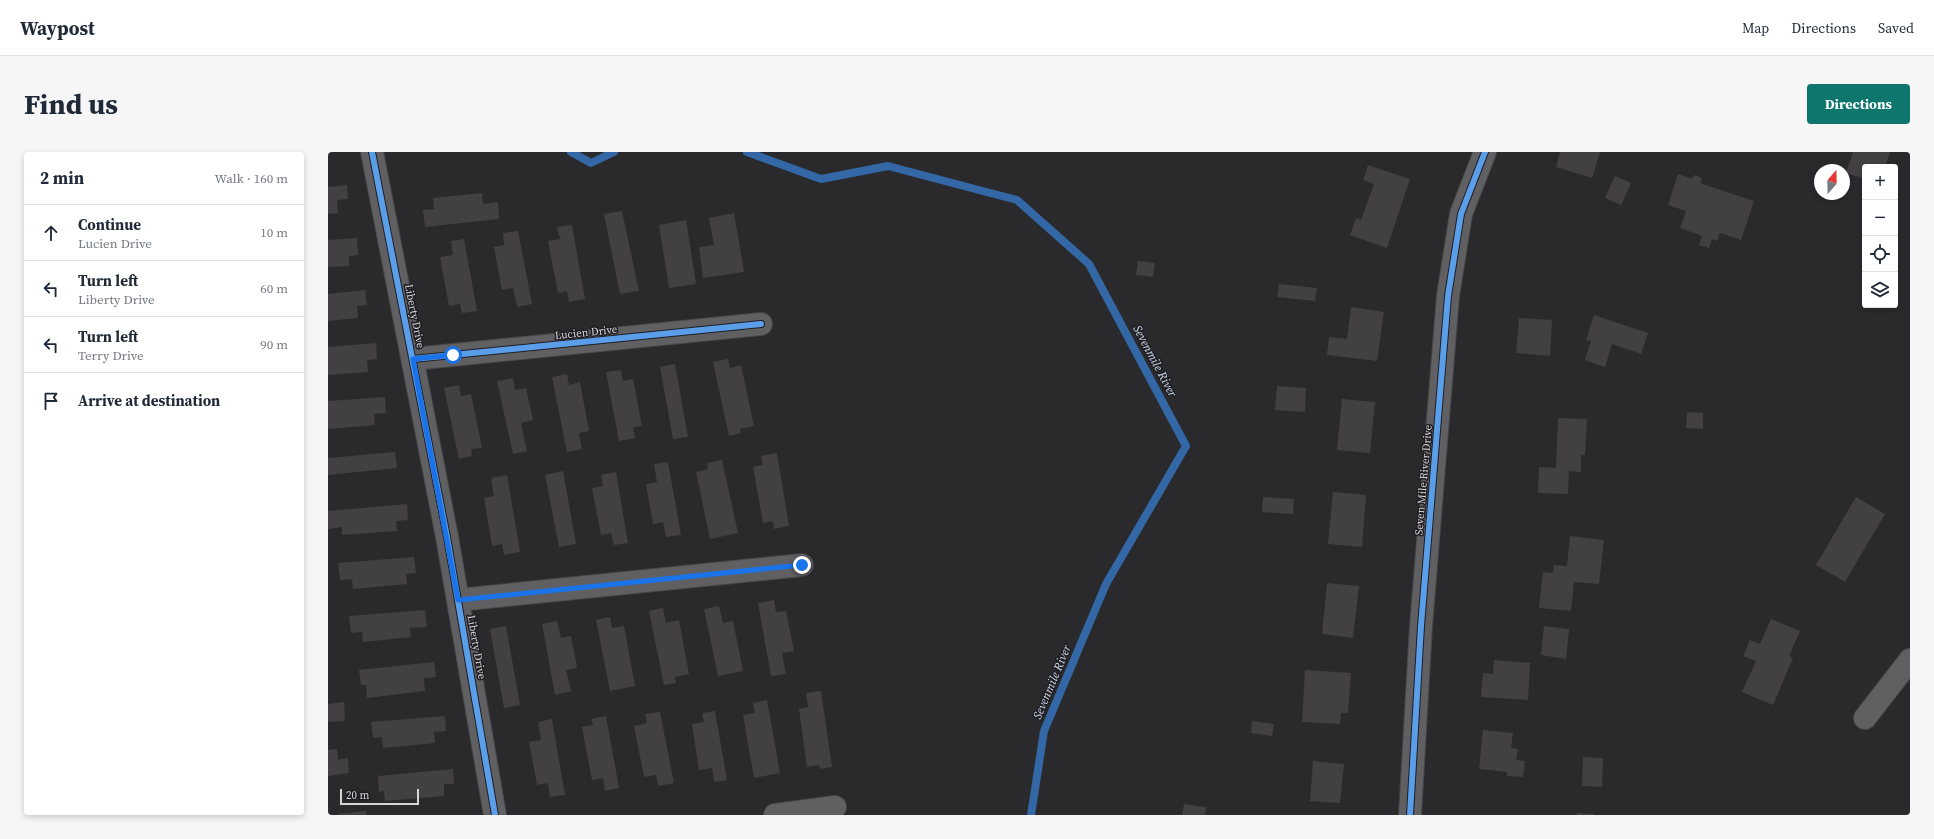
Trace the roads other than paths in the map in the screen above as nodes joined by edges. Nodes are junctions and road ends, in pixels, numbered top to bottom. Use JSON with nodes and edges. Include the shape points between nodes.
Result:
{"nodes":[{"id":1,"x":372,"y":152,"type":"edge"},
{"id":2,"x":1485,"y":152,"type":"edge"},
{"id":3,"x":761,"y":324,"type":"dead end"},
{"id":4,"x":413,"y":359,"type":"junction"},
{"id":5,"x":802,"y":565,"type":"dead end"},
{"id":6,"x":458,"y":600,"type":"junction"},
{"id":7,"x":1910,"y":660,"type":"edge"},
{"id":8,"x":1865,"y":718,"type":"dead end"},
{"id":9,"x":835,"y":807,"type":"dead end"},
{"id":10,"x":495,"y":815,"type":"edge"},
{"id":11,"x":775,"y":815,"type":"edge"},
{"id":12,"x":1410,"y":815,"type":"edge"}],
"edges":[{"from":1,"to":4,"type":"street","name":"Liberty Drive"},
{"from":2,"to":12,"type":"street","name":"Seven Mile River Drive","via":[[1462,214],[1448,296],[1421,626]]},
{"from":3,"to":4,"type":"street","name":"Lucien Drive"},
{"from":4,"to":6,"type":"street","name":"Liberty Drive"},
{"from":5,"to":6,"type":"street"},
{"from":6,"to":10,"type":"street","name":"Liberty Drive"},
{"from":7,"to":8,"type":"street"},
{"from":9,"to":11,"type":"street"}]}
